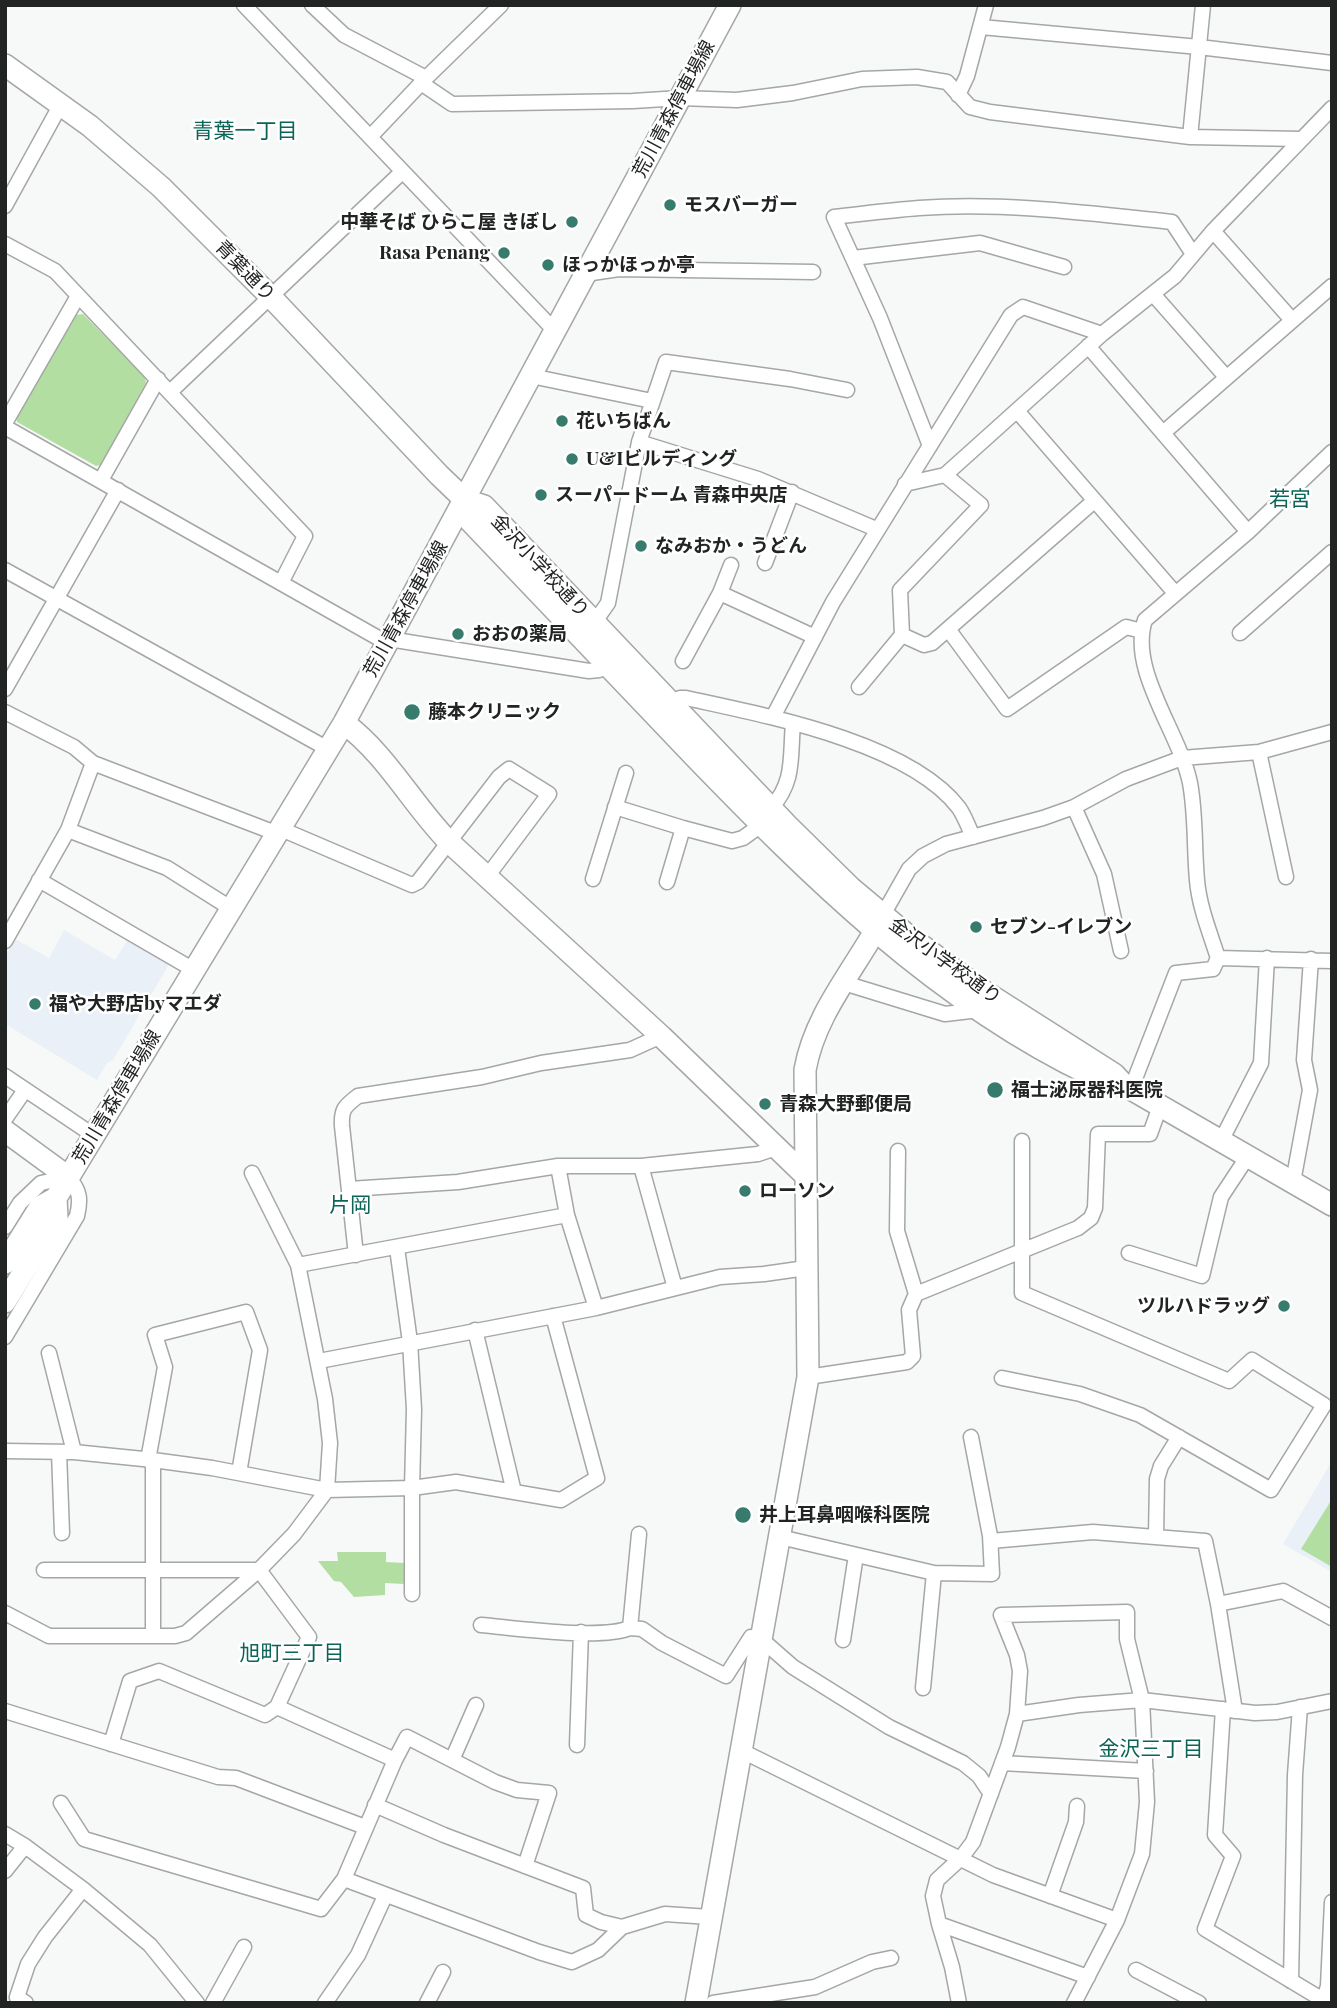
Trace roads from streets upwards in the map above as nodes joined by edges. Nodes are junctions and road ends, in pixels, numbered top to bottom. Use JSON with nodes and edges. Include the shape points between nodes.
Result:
{"nodes":[{"id":1,"x":244,"y":5,"type":"edge"},
{"id":2,"x":312,"y":5,"type":"edge"},
{"id":3,"x":501,"y":5,"type":"edge"},
{"id":4,"x":730,"y":5,"type":"edge"},
{"id":5,"x":986,"y":5,"type":"edge"},
{"id":6,"x":1203,"y":5,"type":"edge"},
{"id":7,"x":981,"y":27,"type":"junction"},
{"id":8,"x":1199,"y":47,"type":"junction"},
{"id":9,"x":1332,"y":63,"type":"edge"},
{"id":10,"x":5,"y":65,"type":"edge"},
{"id":11,"x":424,"y":80,"type":"junction"},
{"id":12,"x":958,"y":95,"type":"junction"},
{"id":13,"x":680,"y":98,"type":"junction"},
{"id":14,"x":61,"y":104,"type":"junction"},
{"id":15,"x":1332,"y":108,"type":"edge"},
{"id":16,"x":370,"y":137,"type":"junction"},
{"id":17,"x":1190,"y":137,"type":"junction"},
{"id":18,"x":1302,"y":139,"type":"junction"},
{"id":19,"x":402,"y":172,"type":"junction"},
{"id":20,"x":5,"y":206,"type":"edge"},
{"id":21,"x":1213,"y":231,"type":"junction"},
{"id":22,"x":5,"y":244,"type":"edge"},
{"id":23,"x":1193,"y":254,"type":"junction"},
{"id":24,"x":853,"y":258,"type":"junction"},
{"id":25,"x":1064,"y":267,"type":"dead end"},
{"id":26,"x":813,"y":272,"type":"dead end"},
{"id":27,"x":585,"y":274,"type":"junction"},
{"id":28,"x":1332,"y":286,"type":"edge"},
{"id":29,"x":1153,"y":294,"type":"junction"},
{"id":30,"x":78,"y":296,"type":"junction"},
{"id":31,"x":270,"y":296,"type":"junction"},
{"id":32,"x":1292,"y":320,"type":"junction"},
{"id":33,"x":555,"y":331,"type":"junction"},
{"id":34,"x":1102,"y":334,"type":"junction"},
{"id":35,"x":1088,"y":346,"type":"junction"},
{"id":36,"x":531,"y":376,"type":"junction"},
{"id":37,"x":1226,"y":377,"type":"junction"},
{"id":38,"x":158,"y":379,"type":"junction"},
{"id":39,"x":847,"y":390,"type":"dead end"},
{"id":40,"x":170,"y":392,"type":"junction"},
{"id":41,"x":652,"y":401,"type":"junction"},
{"id":42,"x":1018,"y":412,"type":"junction"},
{"id":43,"x":5,"y":425,"type":"edge"},
{"id":44,"x":1163,"y":433,"type":"junction"},
{"id":45,"x":639,"y":442,"type":"junction"},
{"id":46,"x":930,"y":446,"type":"junction"},
{"id":47,"x":1332,"y":452,"type":"edge"},
{"id":48,"x":945,"y":475,"type":"junction"},
{"id":49,"x":101,"y":480,"type":"junction"},
{"id":50,"x":905,"y":484,"type":"junction"},
{"id":51,"x":118,"y":490,"type":"junction"},
{"id":52,"x":792,"y":492,"type":"junction"},
{"id":53,"x":465,"y":500,"type":"junction"},
{"id":54,"x":1094,"y":501,"type":"junction"},
{"id":55,"x":876,"y":529,"type":"junction"},
{"id":56,"x":1248,"y":533,"type":"junction"},
{"id":57,"x":1332,"y":552,"type":"edge"},
{"id":58,"x":765,"y":562,"type":"dead end"},
{"id":59,"x":731,"y":565,"type":"dead end"},
{"id":60,"x":5,"y":570,"type":"edge"},
{"id":61,"x":281,"y":583,"type":"junction"},
{"id":62,"x":720,"y":593,"type":"junction"},
{"id":63,"x":1175,"y":593,"type":"junction"},
{"id":64,"x":55,"y":598,"type":"junction"},
{"id":65,"x":594,"y":623,"type":"junction"},
{"id":66,"x":948,"y":629,"type":"junction"},
{"id":67,"x":1142,"y":631,"type":"junction"},
{"id":68,"x":1240,"y":633,"type":"dead end"},
{"id":69,"x":902,"y":635,"type":"junction"},
{"id":70,"x":814,"y":637,"type":"junction"},
{"id":71,"x":388,"y":641,"type":"junction"},
{"id":72,"x":683,"y":661,"type":"dead end"},
{"id":73,"x":607,"y":665,"type":"junction"},
{"id":74,"x":859,"y":687,"type":"dead end"},
{"id":75,"x":5,"y":689,"type":"edge"},
{"id":76,"x":670,"y":703,"type":"junction"},
{"id":77,"x":5,"y":712,"type":"edge"},
{"id":78,"x":773,"y":718,"type":"junction"},
{"id":79,"x":344,"y":723,"type":"junction"},
{"id":80,"x":793,"y":723,"type":"junction"},
{"id":81,"x":1332,"y":732,"type":"edge"},
{"id":82,"x":328,"y":749,"type":"junction"},
{"id":83,"x":1259,"y":752,"type":"junction"},
{"id":84,"x":1182,"y":758,"type":"junction"},
{"id":85,"x":93,"y":763,"type":"junction"},
{"id":86,"x":626,"y":773,"type":"dead end"},
{"id":87,"x":615,"y":807,"type":"junction"},
{"id":88,"x":1074,"y":807,"type":"junction"},
{"id":89,"x":766,"y":817,"type":"junction"},
{"id":90,"x":683,"y":828,"type":"junction"},
{"id":91,"x":68,"y":830,"type":"junction"},
{"id":92,"x":279,"y":832,"type":"junction"},
{"id":93,"x":973,"y":837,"type":"junction"},
{"id":94,"x":449,"y":842,"type":"junction"},
{"id":95,"x":1286,"y":877,"type":"dead end"},
{"id":96,"x":486,"y":878,"type":"junction"},
{"id":97,"x":593,"y":879,"type":"dead end"},
{"id":98,"x":39,"y":880,"type":"junction"},
{"id":99,"x":667,"y":882,"type":"dead end"},
{"id":100,"x":232,"y":909,"type":"junction"},
{"id":101,"x":879,"y":923,"type":"junction"},
{"id":102,"x":5,"y":941,"type":"edge"},
{"id":103,"x":1121,"y":951,"type":"dead end"},
{"id":104,"x":1219,"y":958,"type":"junction"},
{"id":105,"x":1267,"y":958,"type":"junction"},
{"id":106,"x":1311,"y":960,"type":"junction"},
{"id":107,"x":1332,"y":961,"type":"edge"},
{"id":108,"x":194,"y":970,"type":"junction"},
{"id":109,"x":844,"y":983,"type":"junction"},
{"id":110,"x":979,"y":1010,"type":"junction"},
{"id":111,"x":661,"y":1036,"type":"junction"},
{"id":112,"x":5,"y":1076,"type":"edge"},
{"id":113,"x":1129,"y":1088,"type":"junction"},
{"id":114,"x":25,"y":1090,"type":"junction"},
{"id":115,"x":1160,"y":1106,"type":"junction"},
{"id":116,"x":5,"y":1119,"type":"edge"},
{"id":117,"x":5,"y":1130,"type":"edge"},
{"id":118,"x":93,"y":1135,"type":"junction"},
{"id":119,"x":1022,"y":1141,"type":"dead end"},
{"id":120,"x":1221,"y":1141,"type":"junction"},
{"id":121,"x":776,"y":1148,"type":"junction"},
{"id":122,"x":898,"y":1150,"type":"dead end"},
{"id":123,"x":1248,"y":1156,"type":"junction"},
{"id":124,"x":558,"y":1166,"type":"junction"},
{"id":125,"x":641,"y":1166,"type":"junction"},
{"id":126,"x":251,"y":1173,"type":"dead end"},
{"id":127,"x":806,"y":1176,"type":"junction"},
{"id":128,"x":68,"y":1177,"type":"junction"},
{"id":129,"x":1293,"y":1182,"type":"junction"},
{"id":130,"x":349,"y":1189,"type":"junction"},
{"id":131,"x":56,"y":1198,"type":"junction"},
{"id":132,"x":1332,"y":1205,"type":"edge"},
{"id":133,"x":567,"y":1214,"type":"junction"},
{"id":134,"x":5,"y":1227,"type":"edge"},
{"id":135,"x":397,"y":1248,"type":"junction"},
{"id":136,"x":1022,"y":1250,"type":"junction"},
{"id":137,"x":1129,"y":1253,"type":"dead end"},
{"id":138,"x":356,"y":1255,"type":"junction"},
{"id":139,"x":5,"y":1263,"type":"edge"},
{"id":140,"x":298,"y":1265,"type":"junction"},
{"id":141,"x":806,"y":1268,"type":"junction"},
{"id":142,"x":676,"y":1288,"type":"junction"},
{"id":143,"x":916,"y":1294,"type":"junction"},
{"id":144,"x":5,"y":1302,"type":"edge"},
{"id":145,"x":596,"y":1308,"type":"junction"},
{"id":146,"x":553,"y":1316,"type":"junction"},
{"id":147,"x":475,"y":1330,"type":"junction"},
{"id":148,"x":5,"y":1338,"type":"edge"},
{"id":149,"x":410,"y":1342,"type":"junction"},
{"id":150,"x":49,"y":1353,"type":"dead end"},
{"id":151,"x":319,"y":1361,"type":"junction"},
{"id":152,"x":808,"y":1377,"type":"junction"},
{"id":153,"x":1002,"y":1378,"type":"dead end"},
{"id":154,"x":971,"y":1437,"type":"dead end"},
{"id":155,"x":1179,"y":1437,"type":"junction"},
{"id":156,"x":5,"y":1451,"type":"edge"},
{"id":157,"x":67,"y":1452,"type":"junction"},
{"id":158,"x":151,"y":1460,"type":"junction"},
{"id":159,"x":239,"y":1473,"type":"junction"},
{"id":160,"x":412,"y":1488,"type":"junction"},
{"id":161,"x":327,"y":1490,"type":"junction"},
{"id":162,"x":514,"y":1492,"type":"junction"},
{"id":163,"x":62,"y":1533,"type":"dead end"},
{"id":164,"x":639,"y":1534,"type":"dead end"},
{"id":165,"x":990,"y":1535,"type":"junction"},
{"id":166,"x":780,"y":1537,"type":"junction"},
{"id":167,"x":1156,"y":1537,"type":"junction"},
{"id":168,"x":856,"y":1555,"type":"junction"},
{"id":169,"x":153,"y":1569,"type":"junction"},
{"id":170,"x":44,"y":1570,"type":"dead end"},
{"id":171,"x":259,"y":1570,"type":"junction"},
{"id":172,"x":934,"y":1573,"type":"junction"},
{"id":173,"x":412,"y":1594,"type":"dead end"},
{"id":174,"x":1218,"y":1604,"type":"junction"},
{"id":175,"x":5,"y":1613,"type":"edge"},
{"id":176,"x":1332,"y":1618,"type":"edge"},
{"id":177,"x":481,"y":1625,"type":"dead end"},
{"id":178,"x":630,"y":1628,"type":"junction"},
{"id":179,"x":580,"y":1632,"type":"junction"},
{"id":180,"x":153,"y":1635,"type":"junction"},
{"id":181,"x":761,"y":1639,"type":"junction"},
{"id":182,"x":843,"y":1640,"type":"dead end"},
{"id":183,"x":923,"y":1688,"type":"dead end"},
{"id":184,"x":1142,"y":1700,"type":"junction"},
{"id":185,"x":1332,"y":1701,"type":"edge"},
{"id":186,"x":476,"y":1706,"type":"dead end"},
{"id":187,"x":277,"y":1707,"type":"junction"},
{"id":188,"x":1300,"y":1707,"type":"junction"},
{"id":189,"x":1229,"y":1710,"type":"junction"},
{"id":190,"x":5,"y":1711,"type":"edge"},
{"id":191,"x":1017,"y":1714,"type":"junction"},
{"id":192,"x":111,"y":1744,"type":"junction"},
{"id":193,"x":576,"y":1745,"type":"dead end"},
{"id":194,"x":742,"y":1751,"type":"junction"},
{"id":195,"x":395,"y":1760,"type":"junction"},
{"id":196,"x":452,"y":1760,"type":"junction"},
{"id":197,"x":1002,"y":1763,"type":"junction"},
{"id":198,"x":1146,"y":1772,"type":"junction"},
{"id":199,"x":991,"y":1794,"type":"junction"},
{"id":200,"x":61,"y":1803,"type":"dead end"},
{"id":201,"x":375,"y":1805,"type":"junction"},
{"id":202,"x":1076,"y":1805,"type":"dead end"},
{"id":203,"x":365,"y":1826,"type":"junction"},
{"id":204,"x":5,"y":1834,"type":"edge"},
{"id":205,"x":25,"y":1846,"type":"junction"},
{"id":206,"x":961,"y":1858,"type":"junction"},
{"id":207,"x":525,"y":1866,"type":"junction"},
{"id":208,"x":5,"y":1871,"type":"edge"},
{"id":209,"x":344,"y":1879,"type":"junction"},
{"id":210,"x":83,"y":1889,"type":"junction"},
{"id":211,"x":385,"y":1896,"type":"junction"},
{"id":212,"x":1050,"y":1896,"type":"junction"},
{"id":213,"x":1332,"y":1902,"type":"edge"},
{"id":214,"x":710,"y":1917,"type":"junction"},
{"id":215,"x":1117,"y":1920,"type":"junction"},
{"id":216,"x":939,"y":1924,"type":"junction"},
{"id":217,"x":622,"y":1927,"type":"junction"},
{"id":218,"x":244,"y":1947,"type":"dead end"},
{"id":219,"x":891,"y":1958,"type":"dead end"},
{"id":220,"x":1136,"y":1970,"type":"dead end"},
{"id":221,"x":443,"y":1972,"type":"dead end"},
{"id":222,"x":1087,"y":1977,"type":"junction"},
{"id":223,"x":1291,"y":1981,"type":"junction"},
{"id":224,"x":1323,"y":2002,"type":"edge"},
{"id":225,"x":26,"y":2003,"type":"edge"},
{"id":226,"x":197,"y":2003,"type":"edge"},
{"id":227,"x":213,"y":2003,"type":"edge"},
{"id":228,"x":325,"y":2003,"type":"edge"},
{"id":229,"x":427,"y":2003,"type":"edge"},
{"id":230,"x":696,"y":2003,"type":"edge"},
{"id":231,"x":713,"y":2003,"type":"edge"},
{"id":232,"x":959,"y":2003,"type":"edge"},
{"id":233,"x":1074,"y":2003,"type":"edge"},
{"id":234,"x":1199,"y":2003,"type":"edge"}],
"edges":[{"from":1,"to":16,"type":"street"},
{"from":2,"to":11,"type":"street","via":[[344,35]]},
{"from":3,"to":11,"type":"street"},
{"from":4,"to":13,"type":"street","name":"荒川青森停車場線"},
{"from":5,"to":7,"type":"street"},
{"from":6,"to":8,"type":"street"},
{"from":7,"to":8,"type":"street"},
{"from":7,"to":12,"type":"street"},
{"from":8,"to":9,"type":"street"},
{"from":8,"to":17,"type":"street"},
{"from":10,"to":14,"type":"street","name":"青葉通り"},
{"from":11,"to":13,"type":"street","via":[[452,104]]},
{"from":11,"to":16,"type":"street"},
{"from":12,"to":13,"type":"street","via":[[947,82],[901,77],[737,100]]},
{"from":12,"to":17,"type":"street","via":[[976,109]]},
{"from":13,"to":27,"type":"street","name":"荒川青森停車場線"},
{"from":14,"to":20,"type":"street"},
{"from":14,"to":31,"type":"street","name":"青葉通り","via":[[152,178]]},
{"from":15,"to":18,"type":"street"},
{"from":16,"to":19,"type":"street"},
{"from":17,"to":18,"type":"street"},
{"from":18,"to":21,"type":"street"},
{"from":19,"to":31,"type":"street"},
{"from":19,"to":33,"type":"street"},
{"from":21,"to":23,"type":"street"},
{"from":21,"to":32,"type":"street"},
{"from":22,"to":30,"type":"street","via":[[55,271]]},
{"from":23,"to":24,"type":"street","via":[[1171,222],[1014,207],[920,208],[834,217]]},
{"from":23,"to":29,"type":"street"},
{"from":24,"to":25,"type":"street","via":[[980,243]]},
{"from":24,"to":46,"type":"street"},
{"from":26,"to":27,"type":"street","via":[[619,269]]},
{"from":27,"to":33,"type":"street","name":"荒川青森停車場線"},
{"from":28,"to":32,"type":"street"},
{"from":29,"to":34,"type":"street"},
{"from":29,"to":37,"type":"street"},
{"from":30,"to":38,"type":"street"},
{"from":30,"to":43,"type":"street"},
{"from":31,"to":40,"type":"street"},
{"from":31,"to":53,"type":"street","name":"青葉通り"},
{"from":32,"to":37,"type":"street"},
{"from":33,"to":36,"type":"street","name":"荒川青森停車場線"},
{"from":34,"to":35,"type":"street"},
{"from":34,"to":46,"type":"street","via":[[1023,307],[1011,315]]},
{"from":35,"to":42,"type":"street"},
{"from":35,"to":44,"type":"street"},
{"from":36,"to":41,"type":"street"},
{"from":36,"to":53,"type":"street","name":"荒川青森停車場線"},
{"from":37,"to":44,"type":"street"},
{"from":38,"to":40,"type":"street"},
{"from":38,"to":49,"type":"street"},
{"from":39,"to":41,"type":"street","via":[[666,362]]},
{"from":40,"to":61,"type":"street","via":[[305,536]]},
{"from":41,"to":45,"type":"street"},
{"from":42,"to":48,"type":"street"},
{"from":42,"to":54,"type":"street"},
{"from":43,"to":49,"type":"street"},
{"from":44,"to":56,"type":"street"},
{"from":45,"to":52,"type":"street"},
{"from":45,"to":65,"type":"street","via":[[608,603]]},
{"from":46,"to":50,"type":"street"},
{"from":47,"to":56,"type":"street"},
{"from":48,"to":50,"type":"street"},
{"from":48,"to":69,"type":"street","via":[[981,505],[900,590]]},
{"from":49,"to":51,"type":"street"},
{"from":50,"to":55,"type":"street"},
{"from":51,"to":61,"type":"street"},
{"from":51,"to":64,"type":"street"},
{"from":52,"to":55,"type":"street"},
{"from":52,"to":58,"type":"street"},
{"from":53,"to":65,"type":"street","name":"金沢小学校通り","via":[[484,506]]},
{"from":53,"to":71,"type":"street","name":"荒川青森停車場線"},
{"from":53,"to":73,"type":"street","name":"金沢小学校通り","via":[[470,521]]},
{"from":54,"to":63,"type":"street"},
{"from":54,"to":66,"type":"street"},
{"from":55,"to":70,"type":"street"},
{"from":56,"to":63,"type":"street"},
{"from":57,"to":68,"type":"street"},
{"from":59,"to":62,"type":"street"},
{"from":60,"to":64,"type":"street"},
{"from":61,"to":71,"type":"street"},
{"from":62,"to":70,"type":"street"},
{"from":62,"to":72,"type":"street"},
{"from":63,"to":67,"type":"street","via":[[1146,620]]},
{"from":64,"to":75,"type":"street"},
{"from":64,"to":82,"type":"street"},
{"from":65,"to":76,"type":"street","name":"金沢小学校通り"},
{"from":66,"to":67,"type":"street","via":[[1007,709],[1126,627]]},
{"from":66,"to":69,"type":"street","via":[[924,645]]},
{"from":67,"to":84,"type":"street","via":[[1143,662]]},
{"from":69,"to":74,"type":"street"},
{"from":70,"to":78,"type":"street"},
{"from":71,"to":73,"type":"street","via":[[589,671]]},
{"from":71,"to":79,"type":"street","name":"荒川青森停車場線"},
{"from":73,"to":89,"type":"street","name":"金沢小学校通り"},
{"from":76,"to":78,"type":"street","via":[[685,698]]},
{"from":76,"to":89,"type":"street","name":"金沢小学校通り"},
{"from":77,"to":85,"type":"street","via":[[74,747]]},
{"from":78,"to":80,"type":"street"},
{"from":79,"to":82,"type":"street","name":"荒川青森停車場線"},
{"from":79,"to":94,"type":"street","via":[[387,764],[418,809]]},
{"from":80,"to":89,"type":"street","via":[[787,786]]},
{"from":80,"to":93,"type":"street","via":[[855,742],[921,776],[960,809]]},
{"from":81,"to":83,"type":"street"},
{"from":82,"to":92,"type":"street","name":"荒川青森停車場線"},
{"from":83,"to":84,"type":"street"},
{"from":83,"to":95,"type":"street"},
{"from":84,"to":88,"type":"street","via":[[1126,779]]},
{"from":84,"to":104,"type":"street","via":[[1190,784],[1197,881]]},
{"from":85,"to":91,"type":"street"},
{"from":85,"to":92,"type":"street"},
{"from":86,"to":87,"type":"street"},
{"from":87,"to":90,"type":"street"},
{"from":87,"to":97,"type":"street"},
{"from":88,"to":93,"type":"street"},
{"from":88,"to":103,"type":"street","via":[[1104,874]]},
{"from":89,"to":90,"type":"street","via":[[743,838],[732,841]]},
{"from":89,"to":101,"type":"street","name":"金沢小学校通り","via":[[815,878]]},
{"from":90,"to":99,"type":"street"},
{"from":91,"to":98,"type":"street"},
{"from":91,"to":100,"type":"street","via":[[167,868]]},
{"from":92,"to":94,"type":"street","via":[[412,885]]},
{"from":92,"to":100,"type":"street","name":"荒川青森停車場線"},
{"from":93,"to":101,"type":"street","via":[[946,844],[916,862]]},
{"from":94,"to":96,"type":"street"},
{"from":94,"to":96,"type":"street","via":[[509,769],[549,794]]},
{"from":96,"to":111,"type":"street"},
{"from":98,"to":102,"type":"street"},
{"from":98,"to":108,"type":"street"},
{"from":100,"to":108,"type":"street","name":"荒川青森停車場線"},
{"from":101,"to":109,"type":"street"},
{"from":101,"to":110,"type":"street","name":"金沢小学校通り"},
{"from":101,"to":113,"type":"street","name":"金沢小学校通り"},
{"from":104,"to":105,"type":"street"},
{"from":104,"to":113,"type":"street","via":[[1213,969],[1176,973]]},
{"from":105,"to":106,"type":"street"},
{"from":105,"to":120,"type":"street","via":[[1261,1063]]},
{"from":106,"to":107,"type":"street"},
{"from":106,"to":129,"type":"street","via":[[1304,1060],[1310,1090]]},
{"from":108,"to":118,"type":"street","name":"荒川青森停車場線"},
{"from":109,"to":110,"type":"street","via":[[945,1014]]},
{"from":109,"to":127,"type":"street","via":[[824,1014],[804,1070]]},
{"from":110,"to":113,"type":"street","name":"金沢小学校通り","via":[[1077,1068]]},
{"from":111,"to":121,"type":"street"},
{"from":111,"to":130,"type":"street","via":[[618,1053],[358,1097],[341,1112]]},
{"from":112,"to":114,"type":"street"},
{"from":113,"to":115,"type":"street","name":"金沢小学校通り"},
{"from":114,"to":116,"type":"street"},
{"from":114,"to":118,"type":"street"},
{"from":115,"to":120,"type":"street","name":"金沢小学校通り"},
{"from":115,"to":136,"type":"street","via":[[1150,1134],[1098,1134],[1091,1218],[1079,1228]]},
{"from":117,"to":128,"type":"street"},
{"from":118,"to":128,"type":"street","name":"荒川青森停車場線"},
{"from":119,"to":136,"type":"street"},
{"from":120,"to":123,"type":"street","name":"金沢小学校通り"},
{"from":121,"to":125,"type":"street","via":[[758,1154]]},
{"from":121,"to":127,"type":"street"},
{"from":122,"to":143,"type":"street","via":[[897,1231]]},
{"from":123,"to":129,"type":"street","name":"金沢小学校通り"},
{"from":123,"to":137,"type":"street","via":[[1220,1197],[1202,1276]]},
{"from":124,"to":125,"type":"street"},
{"from":124,"to":130,"type":"street","via":[[458,1182]]},
{"from":124,"to":133,"type":"street"},
{"from":125,"to":142,"type":"street"},
{"from":126,"to":140,"type":"street"},
{"from":127,"to":141,"type":"street"},
{"from":128,"to":131,"type":"street","name":"荒川青森停車場線"},
{"from":128,"to":134,"type":"street","via":[[41,1183],[20,1203]]},
{"from":128,"to":148,"type":"street","via":[[81,1200],[77,1216]]},
{"from":129,"to":132,"type":"street","name":"金沢小学校通り"},
{"from":130,"to":138,"type":"street"},
{"from":131,"to":139,"type":"street","name":"荒川青森停車場線","via":[[40,1207]]},
{"from":131,"to":144,"type":"street","name":"荒川青森停車場線","via":[[57,1218]]},
{"from":133,"to":135,"type":"street"},
{"from":133,"to":145,"type":"street"},
{"from":135,"to":138,"type":"street"},
{"from":135,"to":149,"type":"street"},
{"from":136,"to":143,"type":"street"},
{"from":136,"to":155,"type":"street","via":[[1022,1293],[1229,1381],[1252,1360],[1324,1405],[1271,1490]]},
{"from":138,"to":140,"type":"street"},
{"from":140,"to":151,"type":"street"},
{"from":141,"to":142,"type":"street","via":[[720,1277]]},
{"from":141,"to":152,"type":"street"},
{"from":142,"to":145,"type":"street"},
{"from":143,"to":152,"type":"street","via":[[909,1310],[913,1356],[907,1362]]},
{"from":145,"to":146,"type":"street"},
{"from":146,"to":147,"type":"street"},
{"from":146,"to":162,"type":"street","via":[[597,1478],[561,1500]]},
{"from":147,"to":149,"type":"street"},
{"from":147,"to":162,"type":"street"},
{"from":149,"to":151,"type":"street"},
{"from":149,"to":160,"type":"street"},
{"from":150,"to":157,"type":"street"},
{"from":151,"to":161,"type":"street","via":[[330,1443]]},
{"from":152,"to":166,"type":"street"},
{"from":153,"to":155,"type":"street","via":[[1080,1394],[1140,1415]]},
{"from":154,"to":165,"type":"street"},
{"from":155,"to":167,"type":"street","via":[[1157,1479]]},
{"from":156,"to":157,"type":"street"},
{"from":157,"to":158,"type":"street"},
{"from":157,"to":163,"type":"street"},
{"from":158,"to":159,"type":"street"},
{"from":158,"to":159,"type":"street","via":[[165,1367],[155,1335],[247,1312],[260,1350]]},
{"from":158,"to":169,"type":"street"},
{"from":159,"to":161,"type":"street"},
{"from":160,"to":161,"type":"street"},
{"from":160,"to":162,"type":"street","via":[[456,1482]]},
{"from":160,"to":173,"type":"street"},
{"from":161,"to":171,"type":"street"},
{"from":164,"to":178,"type":"street"},
{"from":165,"to":167,"type":"street","via":[[991,1541],[1093,1532]]},
{"from":165,"to":172,"type":"street","via":[[992,1574]]},
{"from":166,"to":168,"type":"street"},
{"from":166,"to":181,"type":"street"},
{"from":167,"to":174,"type":"street","via":[[1205,1541]]},
{"from":168,"to":172,"type":"street"},
{"from":168,"to":182,"type":"street"},
{"from":169,"to":170,"type":"street"},
{"from":169,"to":171,"type":"street"},
{"from":169,"to":180,"type":"street"},
{"from":171,"to":180,"type":"street","via":[[194,1628],[175,1636]]},
{"from":171,"to":187,"type":"street","via":[[309,1637]]},
{"from":172,"to":183,"type":"street"},
{"from":174,"to":176,"type":"street","via":[[1283,1591]]},
{"from":174,"to":189,"type":"street"},
{"from":175,"to":180,"type":"street","via":[[49,1636]]},
{"from":177,"to":179,"type":"street"},
{"from":178,"to":179,"type":"street","via":[[619,1633]]},
{"from":178,"to":181,"type":"street","via":[[642,1629],[726,1676],[751,1637]]},
{"from":179,"to":193,"type":"street"},
{"from":181,"to":194,"type":"street"},
{"from":181,"to":199,"type":"street","via":[[793,1667],[889,1727],[963,1763]]},
{"from":184,"to":189,"type":"street"},
{"from":184,"to":191,"type":"street"},
{"from":184,"to":191,"type":"street","via":[[1128,1639],[1127,1612],[1001,1615],[1020,1671]]},
{"from":184,"to":198,"type":"street"},
{"from":185,"to":188,"type":"street"},
{"from":186,"to":196,"type":"street"},
{"from":187,"to":192,"type":"street","via":[[265,1715],[159,1671],[130,1681]]},
{"from":187,"to":195,"type":"street"},
{"from":188,"to":189,"type":"street","via":[[1255,1713]]},
{"from":188,"to":223,"type":"street"},
{"from":189,"to":223,"type":"street","via":[[1215,1835],[1233,1856],[1205,1929]]},
{"from":190,"to":192,"type":"street"},
{"from":191,"to":197,"type":"street"},
{"from":192,"to":203,"type":"street","via":[[218,1777],[236,1778]]},
{"from":194,"to":206,"type":"street"},
{"from":194,"to":214,"type":"street"},
{"from":195,"to":196,"type":"street","via":[[407,1737]]},
{"from":195,"to":201,"type":"street"},
{"from":196,"to":207,"type":"street","via":[[517,1790],[549,1793]]},
{"from":197,"to":198,"type":"street"},
{"from":197,"to":199,"type":"street"},
{"from":198,"to":215,"type":"street","via":[[1142,1854]]},
{"from":199,"to":206,"type":"street","via":[[973,1842]]},
{"from":200,"to":209,"type":"street","via":[[84,1839],[321,1909]]},
{"from":201,"to":203,"type":"street"},
{"from":201,"to":207,"type":"street"},
{"from":202,"to":212,"type":"street","via":[[1076,1822]]},
{"from":203,"to":209,"type":"street"},
{"from":204,"to":205,"type":"street"},
{"from":205,"to":208,"type":"street"},
{"from":205,"to":210,"type":"street"},
{"from":206,"to":212,"type":"street"},
{"from":206,"to":216,"type":"street","via":[[936,1880],[933,1896]]},
{"from":207,"to":217,"type":"street","via":[[583,1888],[586,1915]]},
{"from":209,"to":211,"type":"street"},
{"from":210,"to":225,"type":"street","via":[[28,1964],[17,1997]]},
{"from":210,"to":226,"type":"street","via":[[150,1945]]},
{"from":211,"to":217,"type":"street","via":[[572,1962],[598,1950]]},
{"from":211,"to":228,"type":"street","via":[[358,1955]]},
{"from":212,"to":215,"type":"street"},
{"from":213,"to":224,"type":"street","via":[[1328,1986]]},
{"from":214,"to":217,"type":"street","via":[[665,1914]]},
{"from":214,"to":230,"type":"street"},
{"from":215,"to":222,"type":"street"},
{"from":216,"to":222,"type":"street"},
{"from":216,"to":232,"type":"street"},
{"from":218,"to":227,"type":"street"},
{"from":219,"to":231,"type":"street","via":[[815,1987]]},
{"from":220,"to":234,"type":"street"},
{"from":221,"to":229,"type":"street"},
{"from":222,"to":233,"type":"street"},
{"from":223,"to":224,"type":"street"}]}
